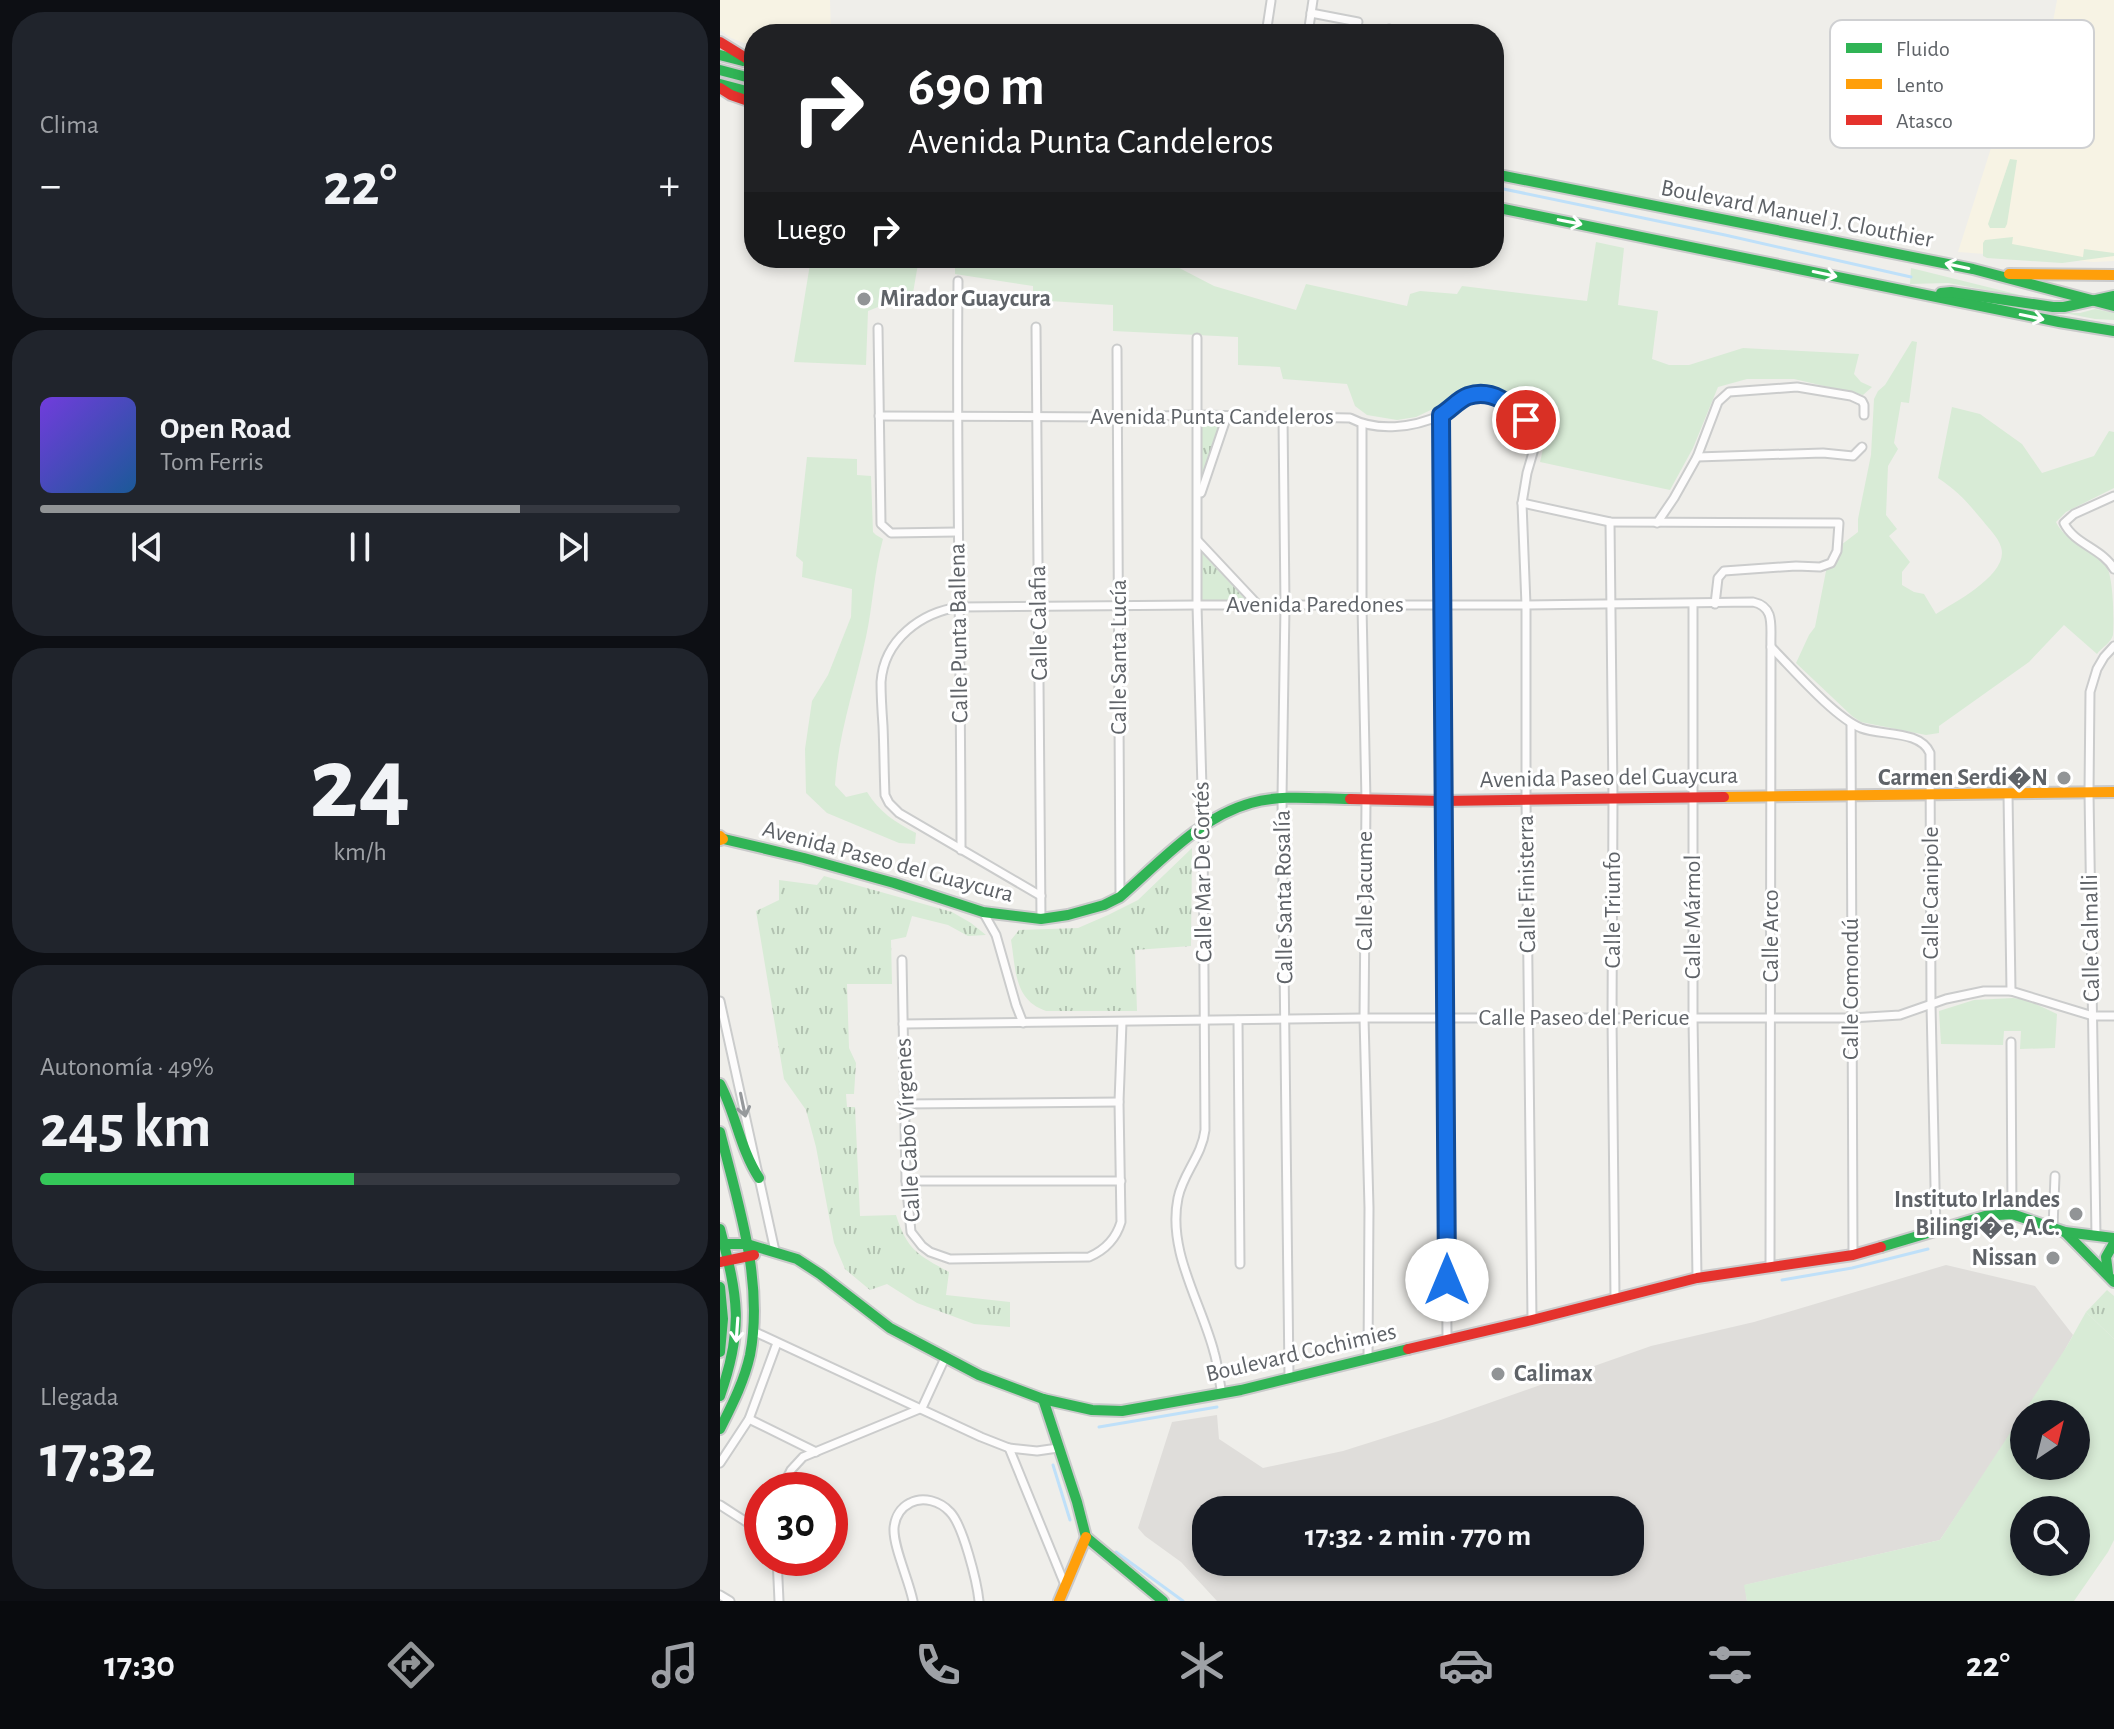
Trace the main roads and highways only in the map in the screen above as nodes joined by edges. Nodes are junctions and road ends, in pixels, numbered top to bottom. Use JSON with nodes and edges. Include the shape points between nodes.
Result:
{"nodes":[{"id":1,"x":720,"y":42,"type":"edge"},
{"id":2,"x":720,"y":55,"type":"edge"},
{"id":3,"x":744,"y":57,"type":"edge"},
{"id":4,"x":744,"y":61,"type":"edge"},
{"id":5,"x":720,"y":70,"type":"edge"},
{"id":6,"x":744,"y":76,"type":"edge"},
{"id":7,"x":720,"y":86,"type":"edge"},
{"id":8,"x":744,"y":91,"type":"edge"},
{"id":9,"x":726,"y":96,"type":"edge"},
{"id":10,"x":1504,"y":176,"type":"edge"},
{"id":11,"x":1504,"y":209,"type":"edge"},
{"id":12,"x":1994,"y":274,"type":"junction"},
{"id":13,"x":2114,"y":275,"type":"edge"},
{"id":14,"x":1930,"y":295,"type":"junction"},
{"id":15,"x":2114,"y":296,"type":"edge"},
{"id":16,"x":2091,"y":301,"type":"junction"},
{"id":17,"x":2114,"y":306,"type":"edge"},
{"id":18,"x":2114,"y":331,"type":"edge"},
{"id":19,"x":2114,"y":792,"type":"edge"},
{"id":20,"x":721,"y":838,"type":"edge"},
{"id":21,"x":720,"y":1084,"type":"edge"},
{"id":22,"x":720,"y":1132,"type":"edge"},
{"id":23,"x":759,"y":1178,"type":"road end"},
{"id":24,"x":720,"y":1229,"type":"edge"},
{"id":25,"x":2065,"y":1232,"type":"junction"},
{"id":26,"x":2114,"y":1241,"type":"edge"},
{"id":27,"x":722,"y":1244,"type":"edge"},
{"id":28,"x":747,"y":1244,"type":"junction"},
{"id":29,"x":762,"y":1250,"type":"junction"},
{"id":30,"x":749,"y":1257,"type":"junction"},
{"id":31,"x":724,"y":1262,"type":"edge"},
{"id":32,"x":2112,"y":1280,"type":"edge"},
{"id":33,"x":720,"y":1287,"type":"edge"},
{"id":34,"x":720,"y":1352,"type":"edge"},
{"id":35,"x":720,"y":1396,"type":"edge"},
{"id":36,"x":1043,"y":1399,"type":"junction"},
{"id":37,"x":720,"y":1429,"type":"edge"},
{"id":38,"x":1086,"y":1537,"type":"junction"},
{"id":39,"x":1059,"y":1601,"type":"edge"},
{"id":40,"x":1163,"y":1601,"type":"edge"}],
"edges":[{"from":1,"to":3,"type":"main road"},
{"from":2,"to":4,"type":"main road"},
{"from":5,"to":6,"type":"main road"},
{"from":7,"to":8,"type":"main road"},
{"from":7,"to":9,"type":"main road"},
{"from":12,"to":10,"type":"main road","name":"Boulevard Manuel J. Clouthier","one_way":true},
{"from":11,"to":14,"type":"main road","name":"Boulevard Manuel J. Clouthier","one_way":true},
{"from":12,"to":13,"type":"main road"},
{"from":12,"to":16,"type":"main road","name":"Boulevard Manuel J. Clouthier"},
{"from":14,"to":16,"type":"main road","name":"Boulevard Manuel J. Clouthier","via":[[1951,292],[2053,307]]},
{"from":14,"to":18,"type":"main road","name":"Boulevard Manuel J. Clouthier","one_way":true},
{"from":15,"to":16,"type":"main road","name":"Boulevard Manuel J. Clouthier"},
{"from":16,"to":17,"type":"main road","name":"Boulevard Manuel J. Clouthier"},
{"from":19,"to":20,"type":"main road","name":"Avenida Paseo del Guaycura","via":[[1443,801],[1282,798],[1240,806],[1203,825],[1120,897],[1087,911],[1041,919],[983,912]]},
{"from":21,"to":23,"type":"main road","via":[[744,1154]]},
{"from":22,"to":28,"type":"main road"},
{"from":24,"to":27,"type":"main road"},
{"from":25,"to":26,"type":"main road"},
{"from":25,"to":32,"type":"main road"},
{"from":25,"to":36,"type":"main road","name":"Boulevard Cochimies","via":[[2012,1214],[1985,1216],[1853,1255],[1697,1278],[1222,1394],[1122,1411]]},
{"from":26,"to":32,"type":"main road","via":[[2105,1259]]},
{"from":27,"to":28,"type":"main road","name":"Boulevard Cochimies"},
{"from":27,"to":31,"type":"main road"},
{"from":28,"to":29,"type":"main road","name":"Boulevard Cochimies"},
{"from":28,"to":30,"type":"main road"},
{"from":29,"to":30,"type":"main road"},
{"from":29,"to":36,"type":"main road","name":"Boulevard Cochimies","via":[[797,1259],[890,1328],[945,1358]]},
{"from":30,"to":31,"type":"main road"},
{"from":30,"to":37,"type":"main road","via":[[754,1283],[750,1361]]},
{"from":31,"to":35,"type":"main road","one_way":true,"via":[[736,1297],[738,1326]]},
{"from":33,"to":34,"type":"main road"},
{"from":36,"to":38,"type":"main road"},
{"from":38,"to":39,"type":"main road"},
{"from":38,"to":40,"type":"main road"}]}
